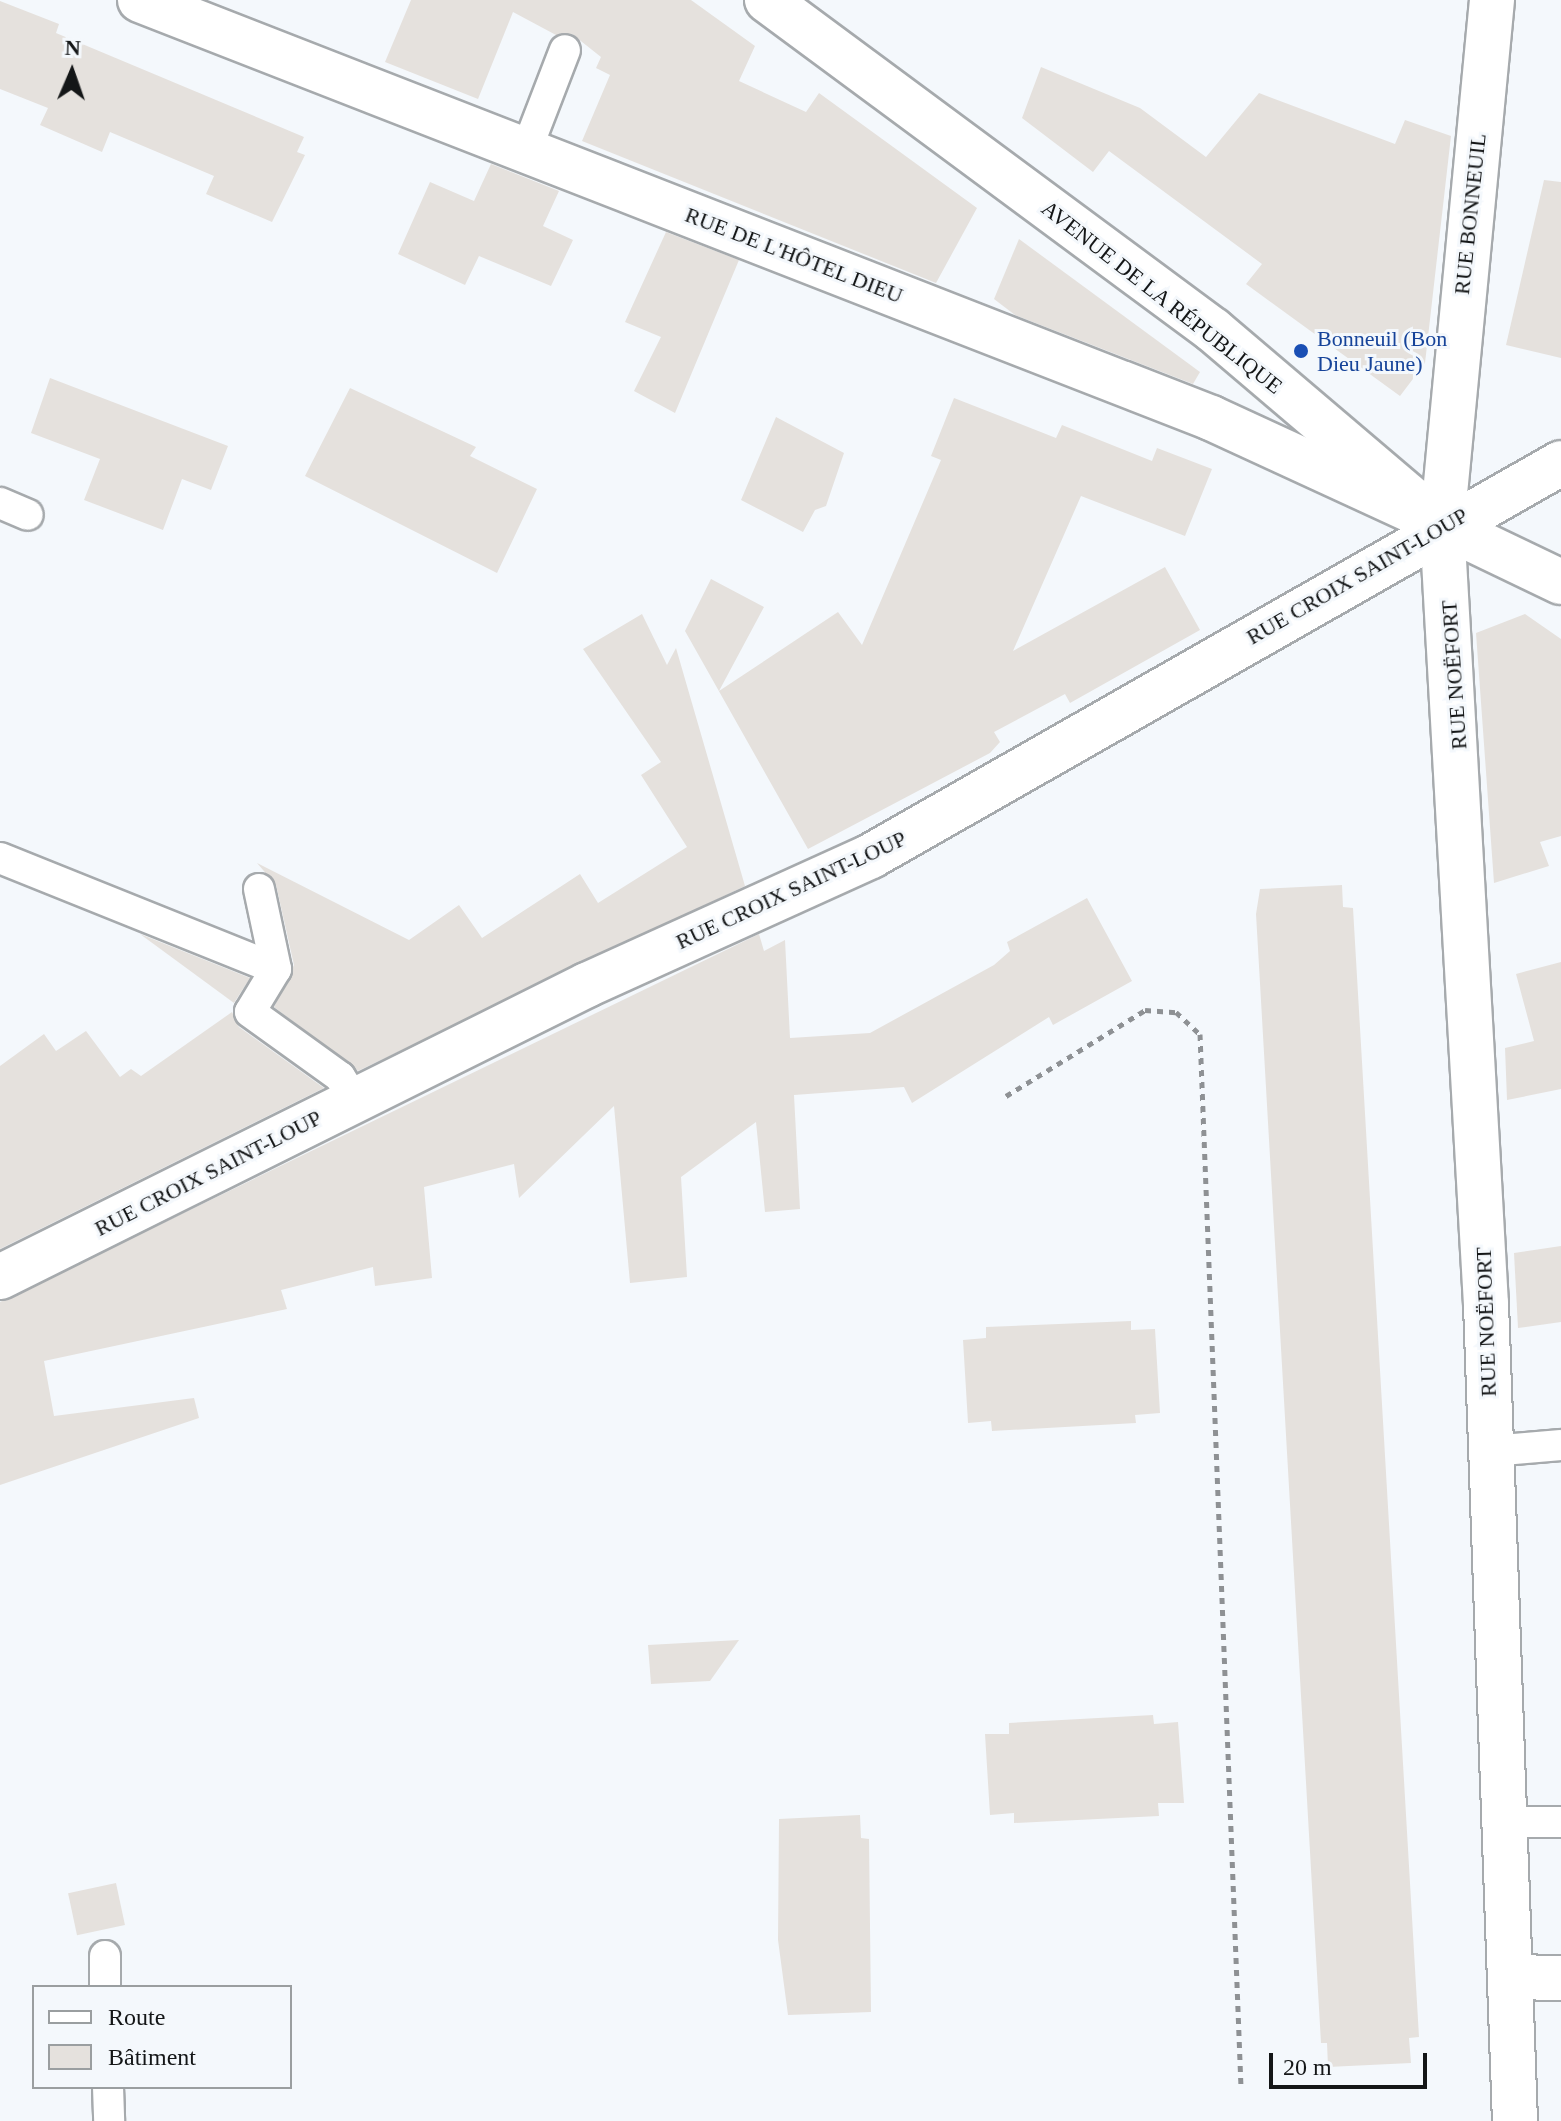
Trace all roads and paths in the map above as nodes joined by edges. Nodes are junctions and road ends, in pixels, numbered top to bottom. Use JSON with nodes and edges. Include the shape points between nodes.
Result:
{"nodes":[{"id":1,"x":140,"y":0,"type":"edge"},
{"id":2,"x":767,"y":0,"type":"edge"},
{"id":3,"x":1492,"y":0,"type":"edge"},
{"id":4,"x":565,"y":50,"type":"dead end"},
{"id":5,"x":526,"y":151,"type":"junction"},
{"id":6,"x":1561,"y":463,"type":"edge"},
{"id":7,"x":0,"y":503,"type":"edge"},
{"id":8,"x":28,"y":515,"type":"dead end"},
{"id":9,"x":1442,"y":525,"type":"junction"},
{"id":10,"x":1561,"y":582,"type":"edge"},
{"id":11,"x":0,"y":858,"type":"edge"},
{"id":12,"x":259,"y":889,"type":"dead end"},
{"id":13,"x":276,"y":969,"type":"junction"},
{"id":14,"x":1006,"y":1096,"type":"dead end"},
{"id":15,"x":355,"y":1100,"type":"junction"},
{"id":16,"x":0,"y":1277,"type":"edge"},
{"id":17,"x":1561,"y":1445,"type":"edge"},
{"id":18,"x":1491,"y":1451,"type":"junction"},
{"id":19,"x":1505,"y":1822,"type":"junction"},
{"id":20,"x":1561,"y":1822,"type":"edge"},
{"id":21,"x":105,"y":1956,"type":"dead end"},
{"id":22,"x":1510,"y":1977,"type":"junction"},
{"id":23,"x":1561,"y":1978,"type":"edge"},
{"id":24,"x":105,"y":1985,"type":"edge"},
{"id":25,"x":1241,"y":2087,"type":"dead end"},
{"id":26,"x":108,"y":2089,"type":"edge"},
{"id":27,"x":109,"y":2121,"type":"edge"},
{"id":28,"x":1515,"y":2121,"type":"edge"}],
"edges":[{"from":1,"to":5,"type":"street","name":"RUE DE L'HÔTEL DIEU"},
{"from":2,"to":9,"type":"street","name":"AVENUE DE LA RÉPUBLIQUE","via":[[1213,330]]},
{"from":3,"to":9,"type":"street","name":"RUE BONNEUIL"},
{"from":4,"to":5,"type":"lane"},
{"from":5,"to":9,"type":"street","name":"RUE DE L'HÔTEL DIEU","via":[[1211,418]]},
{"from":6,"to":9,"type":"street","name":"RUE CROIX SAINT-LOUP"},
{"from":7,"to":8,"type":"lane"},
{"from":9,"to":10,"type":"street","name":"AVENUE DE LA RÉPUBLIQUE"},
{"from":9,"to":15,"type":"street","name":"RUE CROIX SAINT-LOUP","via":[[871,856]]},
{"from":9,"to":18,"type":"street","name":"RUE NOËFORT","via":[[1455,649]]},
{"from":11,"to":13,"type":"lane"},
{"from":12,"to":13,"type":"lane"},
{"from":13,"to":15,"type":"lane","via":[[250,1012],[340,1077]]},
{"from":14,"to":25,"type":"path","via":[[1145,1010],[1176,1012],[1200,1034]]},
{"from":15,"to":16,"type":"street","name":"RUE CROIX SAINT-LOUP"},
{"from":17,"to":18,"type":"lane"},
{"from":18,"to":19,"type":"street","name":"RUE NOËFORT"},
{"from":19,"to":20,"type":"lane"},
{"from":19,"to":22,"type":"street","name":"RUE NOËFORT"},
{"from":21,"to":24,"type":"lane"},
{"from":22,"to":23,"type":"street"},
{"from":22,"to":28,"type":"street","name":"RUE NOËFORT"},
{"from":26,"to":27,"type":"lane"}]}
